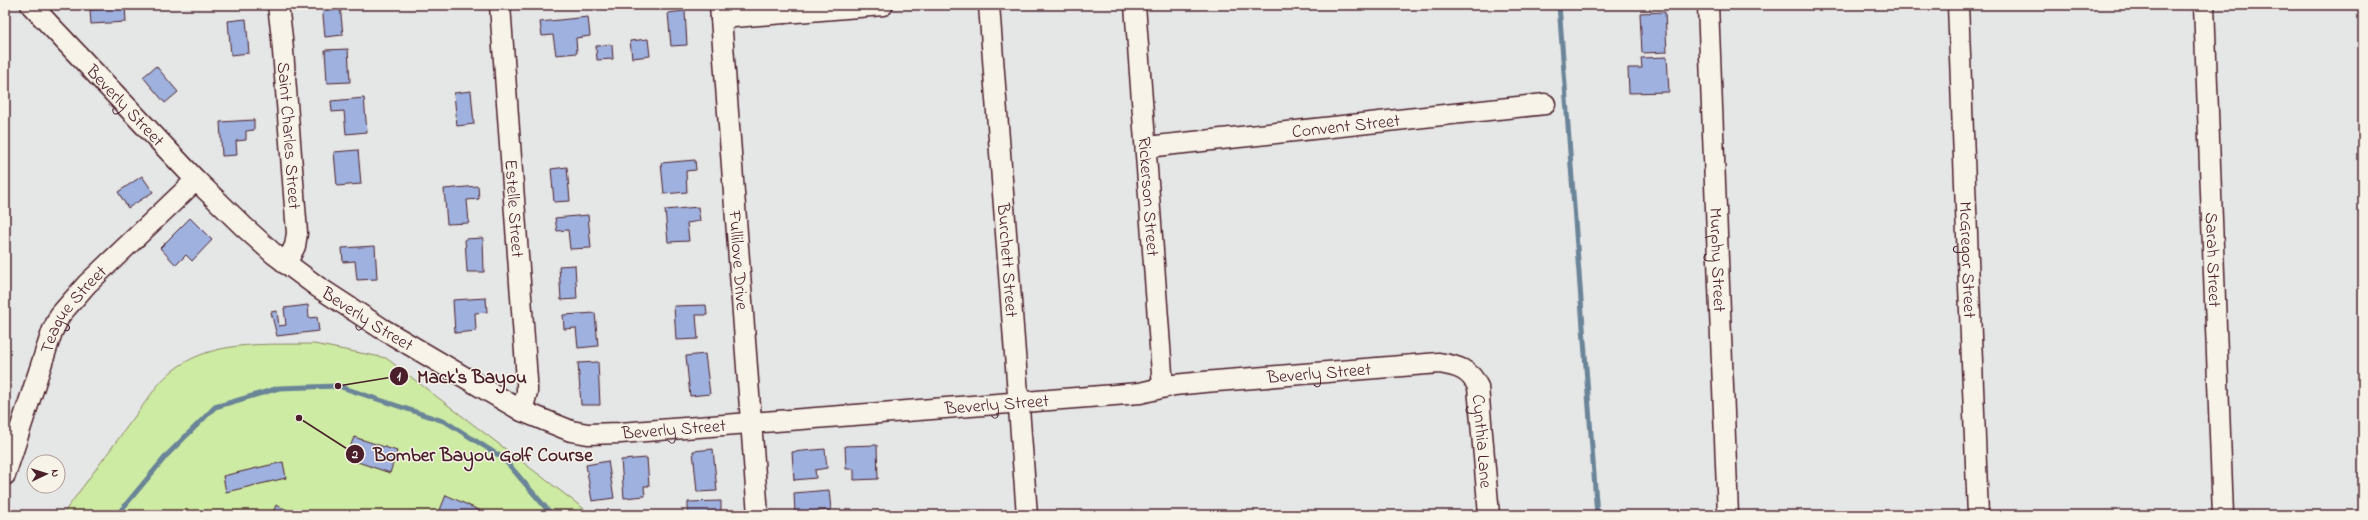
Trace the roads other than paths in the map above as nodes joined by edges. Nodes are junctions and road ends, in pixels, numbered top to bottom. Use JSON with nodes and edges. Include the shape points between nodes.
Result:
{"nodes":[{"id":1,"x":31,"y":5,"type":"edge"},
{"id":2,"x":278,"y":5,"type":"edge"},
{"id":3,"x":500,"y":5,"type":"edge"},
{"id":4,"x":883,"y":5,"type":"edge"},
{"id":5,"x":989,"y":5,"type":"edge"},
{"id":6,"x":1135,"y":5,"type":"edge"},
{"id":7,"x":1708,"y":5,"type":"edge"},
{"id":8,"x":1958,"y":5,"type":"edge"},
{"id":9,"x":2204,"y":5,"type":"edge"},
{"id":10,"x":721,"y":11,"type":"edge"},
{"id":11,"x":1545,"y":104,"type":"dead end"},
{"id":12,"x":1147,"y":147,"type":"junction"},
{"id":13,"x":196,"y":180,"type":"junction"},
{"id":14,"x":286,"y":264,"type":"junction"},
{"id":15,"x":1467,"y":371,"type":"joint"},
{"id":16,"x":1163,"y":387,"type":"junction"},
{"id":17,"x":1018,"y":403,"type":"junction"},
{"id":18,"x":522,"y":412,"type":"junction"},
{"id":19,"x":751,"y":422,"type":"junction"},
{"id":20,"x":5,"y":475,"type":"edge"},
{"id":21,"x":758,"y":515,"type":"edge"},
{"id":22,"x":1027,"y":515,"type":"edge"},
{"id":23,"x":1490,"y":515,"type":"edge"},
{"id":24,"x":1728,"y":515,"type":"edge"},
{"id":25,"x":1978,"y":515,"type":"edge"},
{"id":26,"x":2223,"y":515,"type":"edge"}],
"edges":[{"from":1,"to":13,"type":"street","name":"Beverly Street"},
{"from":2,"to":14,"type":"street","name":"Saint Charles Street","via":[[297,233],[295,246]]},
{"from":3,"to":18,"type":"street","name":"Estelle Street","via":[[527,380]]},
{"from":4,"to":10,"type":"street"},
{"from":5,"to":17,"type":"street","name":"Burchett Street"},
{"from":6,"to":12,"type":"street","name":"Rickerson Street"},
{"from":7,"to":24,"type":"street","name":"Murphy Street"},
{"from":8,"to":25,"type":"street","name":"McGregor Street"},
{"from":9,"to":26,"type":"street","name":"Sarah Street"},
{"from":10,"to":19,"type":"street","name":"Fullilove Drive"},
{"from":11,"to":12,"type":"street","name":"Convent Street"},
{"from":12,"to":16,"type":"street","name":"Rickerson Street"},
{"from":13,"to":14,"type":"street","name":"Beverly Street"},
{"from":13,"to":20,"type":"street","name":"Teague Street","via":[[104,267],[60,315],[52,332]]},
{"from":14,"to":18,"type":"street","name":"Beverly Street","via":[[381,328]]},
{"from":15,"to":16,"type":"street","name":"Beverly Street","via":[[1451,365],[1432,364]]},
{"from":15,"to":23,"type":"street","name":"Cynthia Lane","via":[[1474,378],[1480,395]]},
{"from":16,"to":17,"type":"street","name":"Beverly Street","via":[[1140,393]]},
{"from":17,"to":19,"type":"street","name":"Beverly Street"},
{"from":17,"to":22,"type":"street","name":"Burchett Street"},
{"from":18,"to":19,"type":"street","name":"Beverly Street","via":[[558,427],[588,434]]},
{"from":19,"to":21,"type":"street","name":"Fullilove Drive"}]}
